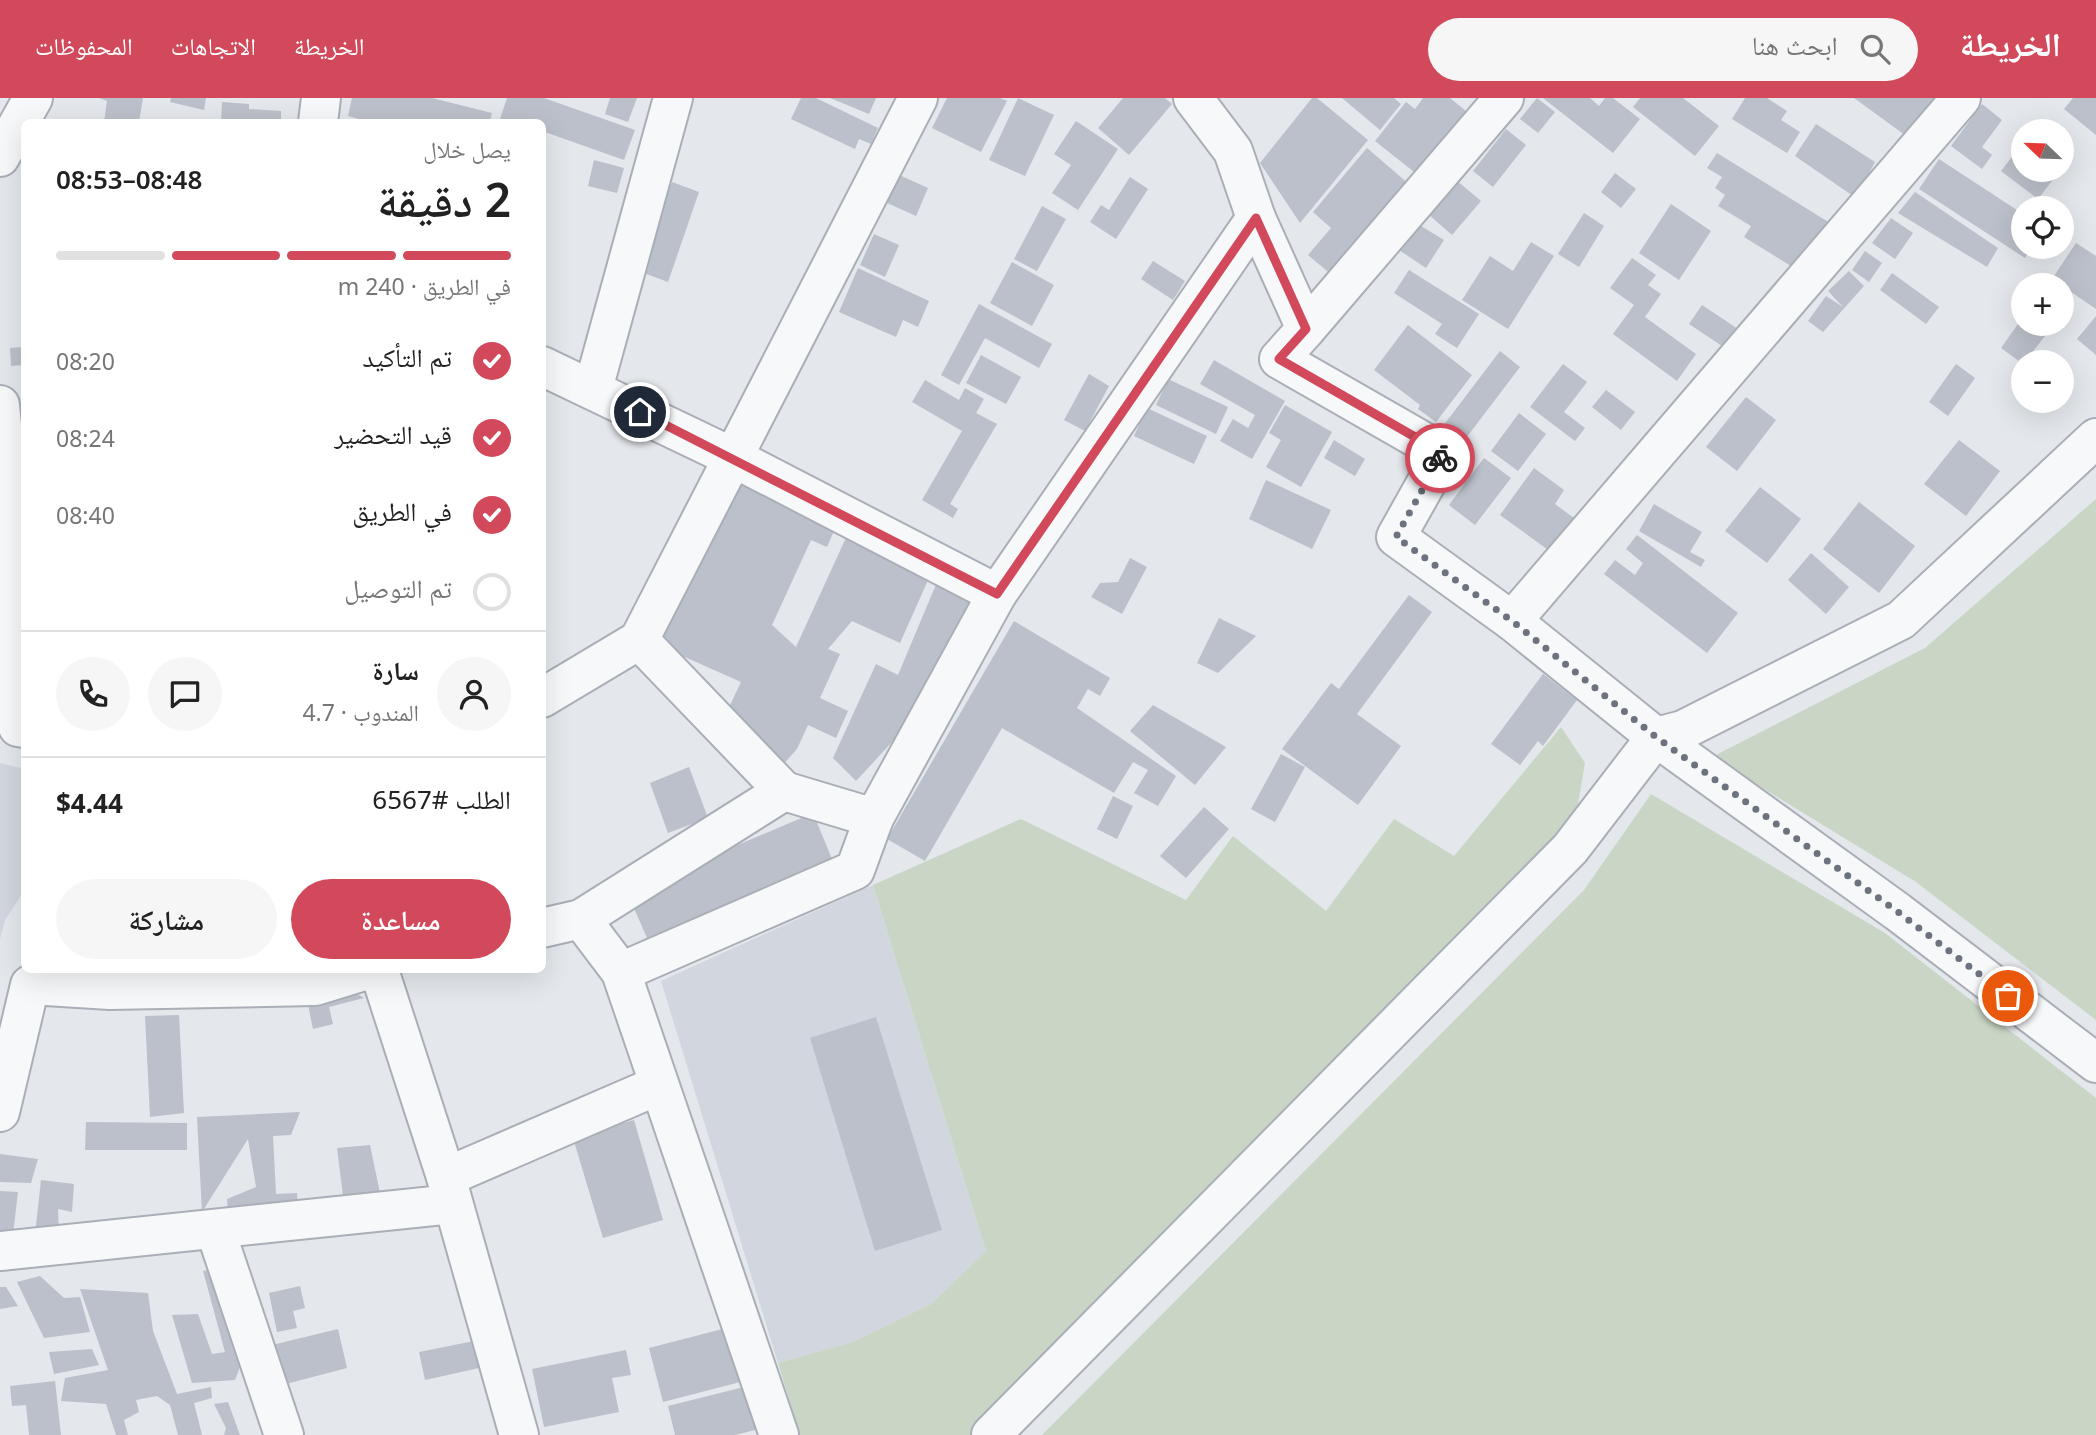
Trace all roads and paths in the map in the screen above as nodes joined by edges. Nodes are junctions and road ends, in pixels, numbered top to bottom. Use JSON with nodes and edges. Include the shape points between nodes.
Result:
{"nodes":[{"id":1,"x":33,"y":98,"type":"edge"},
{"id":2,"x":321,"y":98,"type":"edge"},
{"id":3,"x":673,"y":98,"type":"edge"},
{"id":4,"x":918,"y":98,"type":"edge"},
{"id":5,"x":1193,"y":98,"type":"edge"},
{"id":6,"x":1504,"y":98,"type":"edge"},
{"id":7,"x":1961,"y":98,"type":"edge"},
{"id":8,"x":21,"y":119,"type":"edge"},
{"id":9,"x":21,"y":119,"type":"edge"},
{"id":10,"x":318,"y":119,"type":"edge"},
{"id":11,"x":0,"y":157,"type":"edge"},
{"id":12,"x":1256,"y":218,"type":"junction"},
{"id":13,"x":1306,"y":329,"type":"junction"},
{"id":14,"x":546,"y":368,"type":"edge"},
{"id":15,"x":593,"y":389,"type":"junction"},
{"id":16,"x":0,"y":405,"type":"edge"},
{"id":17,"x":2096,"y":438,"type":"edge"},
{"id":18,"x":734,"y":458,"type":"junction"},
{"id":19,"x":21,"y":578,"type":"edge"},
{"id":20,"x":997,"y":594,"type":"junction"},
{"id":21,"x":1512,"y":621,"type":"junction"},
{"id":22,"x":639,"y":640,"type":"junction"},
{"id":23,"x":546,"y":696,"type":"edge"},
{"id":24,"x":14,"y":726,"type":"edge"},
{"id":25,"x":1656,"y":737,"type":"junction"},
{"id":26,"x":783,"y":790,"type":"junction"},
{"id":27,"x":874,"y":818,"type":"junction"},
{"id":28,"x":581,"y":919,"type":"junction"},
{"id":29,"x":546,"y":927,"type":"edge"},
{"id":30,"x":621,"y":972,"type":"junction"},
{"id":31,"x":357,"y":973,"type":"edge"},
{"id":32,"x":380,"y":973,"type":"edge"},
{"id":33,"x":114,"y":980,"type":"edge"},
{"id":34,"x":2096,"y":1063,"type":"edge"},
{"id":35,"x":659,"y":1085,"type":"junction"},
{"id":36,"x":0,"y":1112,"type":"edge"},
{"id":37,"x":449,"y":1190,"type":"junction"},
{"id":38,"x":215,"y":1229,"type":"junction"},
{"id":39,"x":0,"y":1251,"type":"edge"},
{"id":40,"x":284,"y":1435,"type":"edge"},
{"id":41,"x":519,"y":1435,"type":"edge"},
{"id":42,"x":779,"y":1435,"type":"edge"},
{"id":43,"x":991,"y":1435,"type":"edge"}],
"edges":[{"from":1,"to":9,"type":"street"},
{"from":2,"to":10,"type":"street"},
{"from":3,"to":15,"type":"street"},
{"from":4,"to":18,"type":"street"},
{"from":5,"to":12,"type":"street","via":[[1233,151]]},
{"from":6,"to":13,"type":"street"},
{"from":7,"to":21,"type":"street"},
{"from":8,"to":11,"type":"street"},
{"from":12,"to":13,"type":"street"},
{"from":12,"to":20,"type":"street"},
{"from":13,"to":21,"type":"street","via":[[1279,359],[1443,453],[1396,537]]},
{"from":14,"to":15,"type":"street"},
{"from":15,"to":18,"type":"street"},
{"from":16,"to":19,"type":"street"},
{"from":17,"to":25,"type":"street","via":[[1901,620],[1683,730]]},
{"from":18,"to":20,"type":"street"},
{"from":18,"to":22,"type":"street"},
{"from":19,"to":24,"type":"street"},
{"from":20,"to":27,"type":"street"},
{"from":21,"to":25,"type":"street"},
{"from":22,"to":23,"type":"street"},
{"from":22,"to":26,"type":"street"},
{"from":25,"to":34,"type":"street"},
{"from":25,"to":43,"type":"street","via":[[1570,849]]},
{"from":26,"to":27,"type":"street"},
{"from":26,"to":28,"type":"street"},
{"from":27,"to":30,"type":"street","via":[[855,870]]},
{"from":28,"to":29,"type":"street"},
{"from":28,"to":30,"type":"street"},
{"from":30,"to":35,"type":"street"},
{"from":31,"to":33,"type":"street","via":[[315,986]]},
{"from":32,"to":37,"type":"street"},
{"from":33,"to":36,"type":"street","via":[[30,985]]},
{"from":35,"to":37,"type":"street"},
{"from":35,"to":42,"type":"street"},
{"from":37,"to":38,"type":"street"},
{"from":37,"to":41,"type":"street"},
{"from":38,"to":39,"type":"street"},
{"from":38,"to":40,"type":"street"}]}
